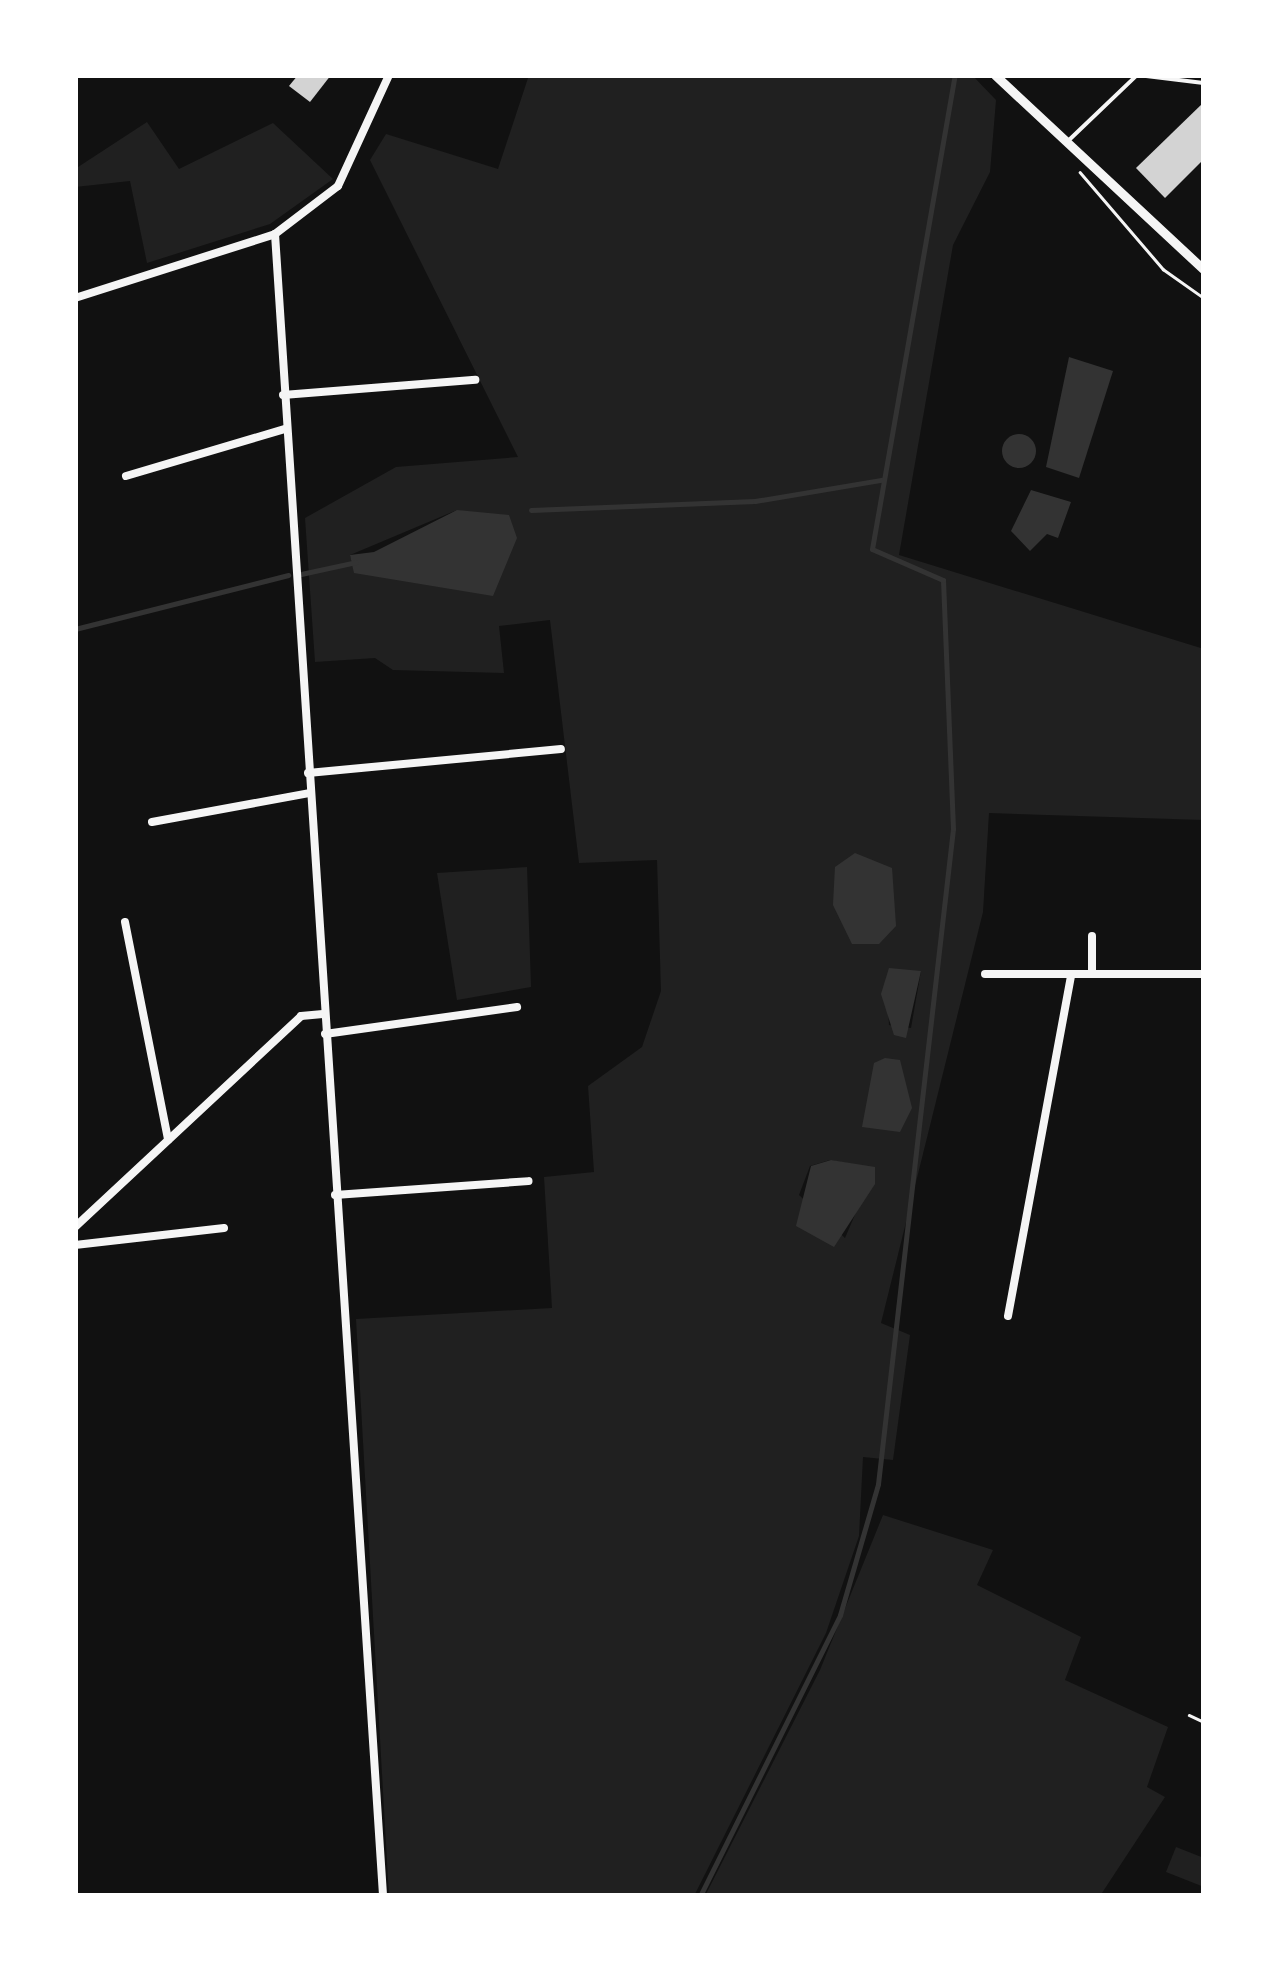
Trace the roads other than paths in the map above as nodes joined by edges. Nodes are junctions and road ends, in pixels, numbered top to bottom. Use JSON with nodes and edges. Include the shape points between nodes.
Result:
{"nodes":[{"id":1,"x":389,"y":75,"type":"edge"},
{"id":2,"x":996,"y":75,"type":"edge"},
{"id":3,"x":1137,"y":75,"type":"edge"},
{"id":4,"x":1204,"y":83,"type":"edge"},
{"id":5,"x":1066,"y":142,"type":"junction"},
{"id":6,"x":275,"y":234,"type":"junction"},
{"id":7,"x":1204,"y":270,"type":"edge"},
{"id":8,"x":75,"y":298,"type":"edge"},
{"id":9,"x":474,"y":380,"type":"dead end"},
{"id":10,"x":282,"y":396,"type":"junction"},
{"id":11,"x":285,"y":429,"type":"junction"},
{"id":12,"x":126,"y":476,"type":"dead end"},
{"id":13,"x":561,"y":748,"type":"dead end"},
{"id":14,"x":308,"y":773,"type":"junction"},
{"id":15,"x":310,"y":792,"type":"junction"},
{"id":16,"x":152,"y":822,"type":"dead end"},
{"id":17,"x":126,"y":922,"type":"dead end"},
{"id":18,"x":1092,"y":936,"type":"dead end"},
{"id":19,"x":985,"y":974,"type":"dead end"},
{"id":20,"x":1092,"y":974,"type":"junction"},
{"id":21,"x":1204,"y":974,"type":"edge"},
{"id":22,"x":1070,"y":975,"type":"junction"},
{"id":23,"x":518,"y":1007,"type":"dead end"},
{"id":24,"x":324,"y":1014,"type":"junction"},
{"id":25,"x":325,"y":1034,"type":"junction"},
{"id":26,"x":168,"y":1140,"type":"junction"},
{"id":27,"x":528,"y":1181,"type":"dead end"},
{"id":28,"x":335,"y":1195,"type":"junction"},
{"id":29,"x":75,"y":1227,"type":"edge"},
{"id":30,"x":224,"y":1228,"type":"dead end"},
{"id":31,"x":75,"y":1245,"type":"edge"},
{"id":32,"x":1008,"y":1316,"type":"dead end"},
{"id":33,"x":382,"y":1896,"type":"edge"}],
"edges":[{"from":1,"to":6,"type":"street","via":[[338,186]]},
{"from":2,"to":5,"type":"street"},
{"from":3,"to":4,"type":"lane"},
{"from":3,"to":5,"type":"lane"},
{"from":5,"to":7,"type":"street"},
{"from":6,"to":8,"type":"street"},
{"from":6,"to":10,"type":"street"},
{"from":9,"to":10,"type":"street"},
{"from":10,"to":11,"type":"street"},
{"from":11,"to":12,"type":"street"},
{"from":11,"to":14,"type":"street"},
{"from":13,"to":14,"type":"street"},
{"from":14,"to":15,"type":"street"},
{"from":15,"to":16,"type":"street"},
{"from":15,"to":24,"type":"street"},
{"from":17,"to":26,"type":"street"},
{"from":18,"to":20,"type":"street"},
{"from":19,"to":22,"type":"street"},
{"from":20,"to":21,"type":"street"},
{"from":20,"to":22,"type":"street"},
{"from":22,"to":32,"type":"street"},
{"from":23,"to":25,"type":"street"},
{"from":24,"to":25,"type":"street"},
{"from":24,"to":26,"type":"street","via":[[301,1016]]},
{"from":25,"to":28,"type":"street"},
{"from":26,"to":29,"type":"street"},
{"from":27,"to":28,"type":"street"},
{"from":28,"to":33,"type":"street"},
{"from":30,"to":31,"type":"street"}]}
